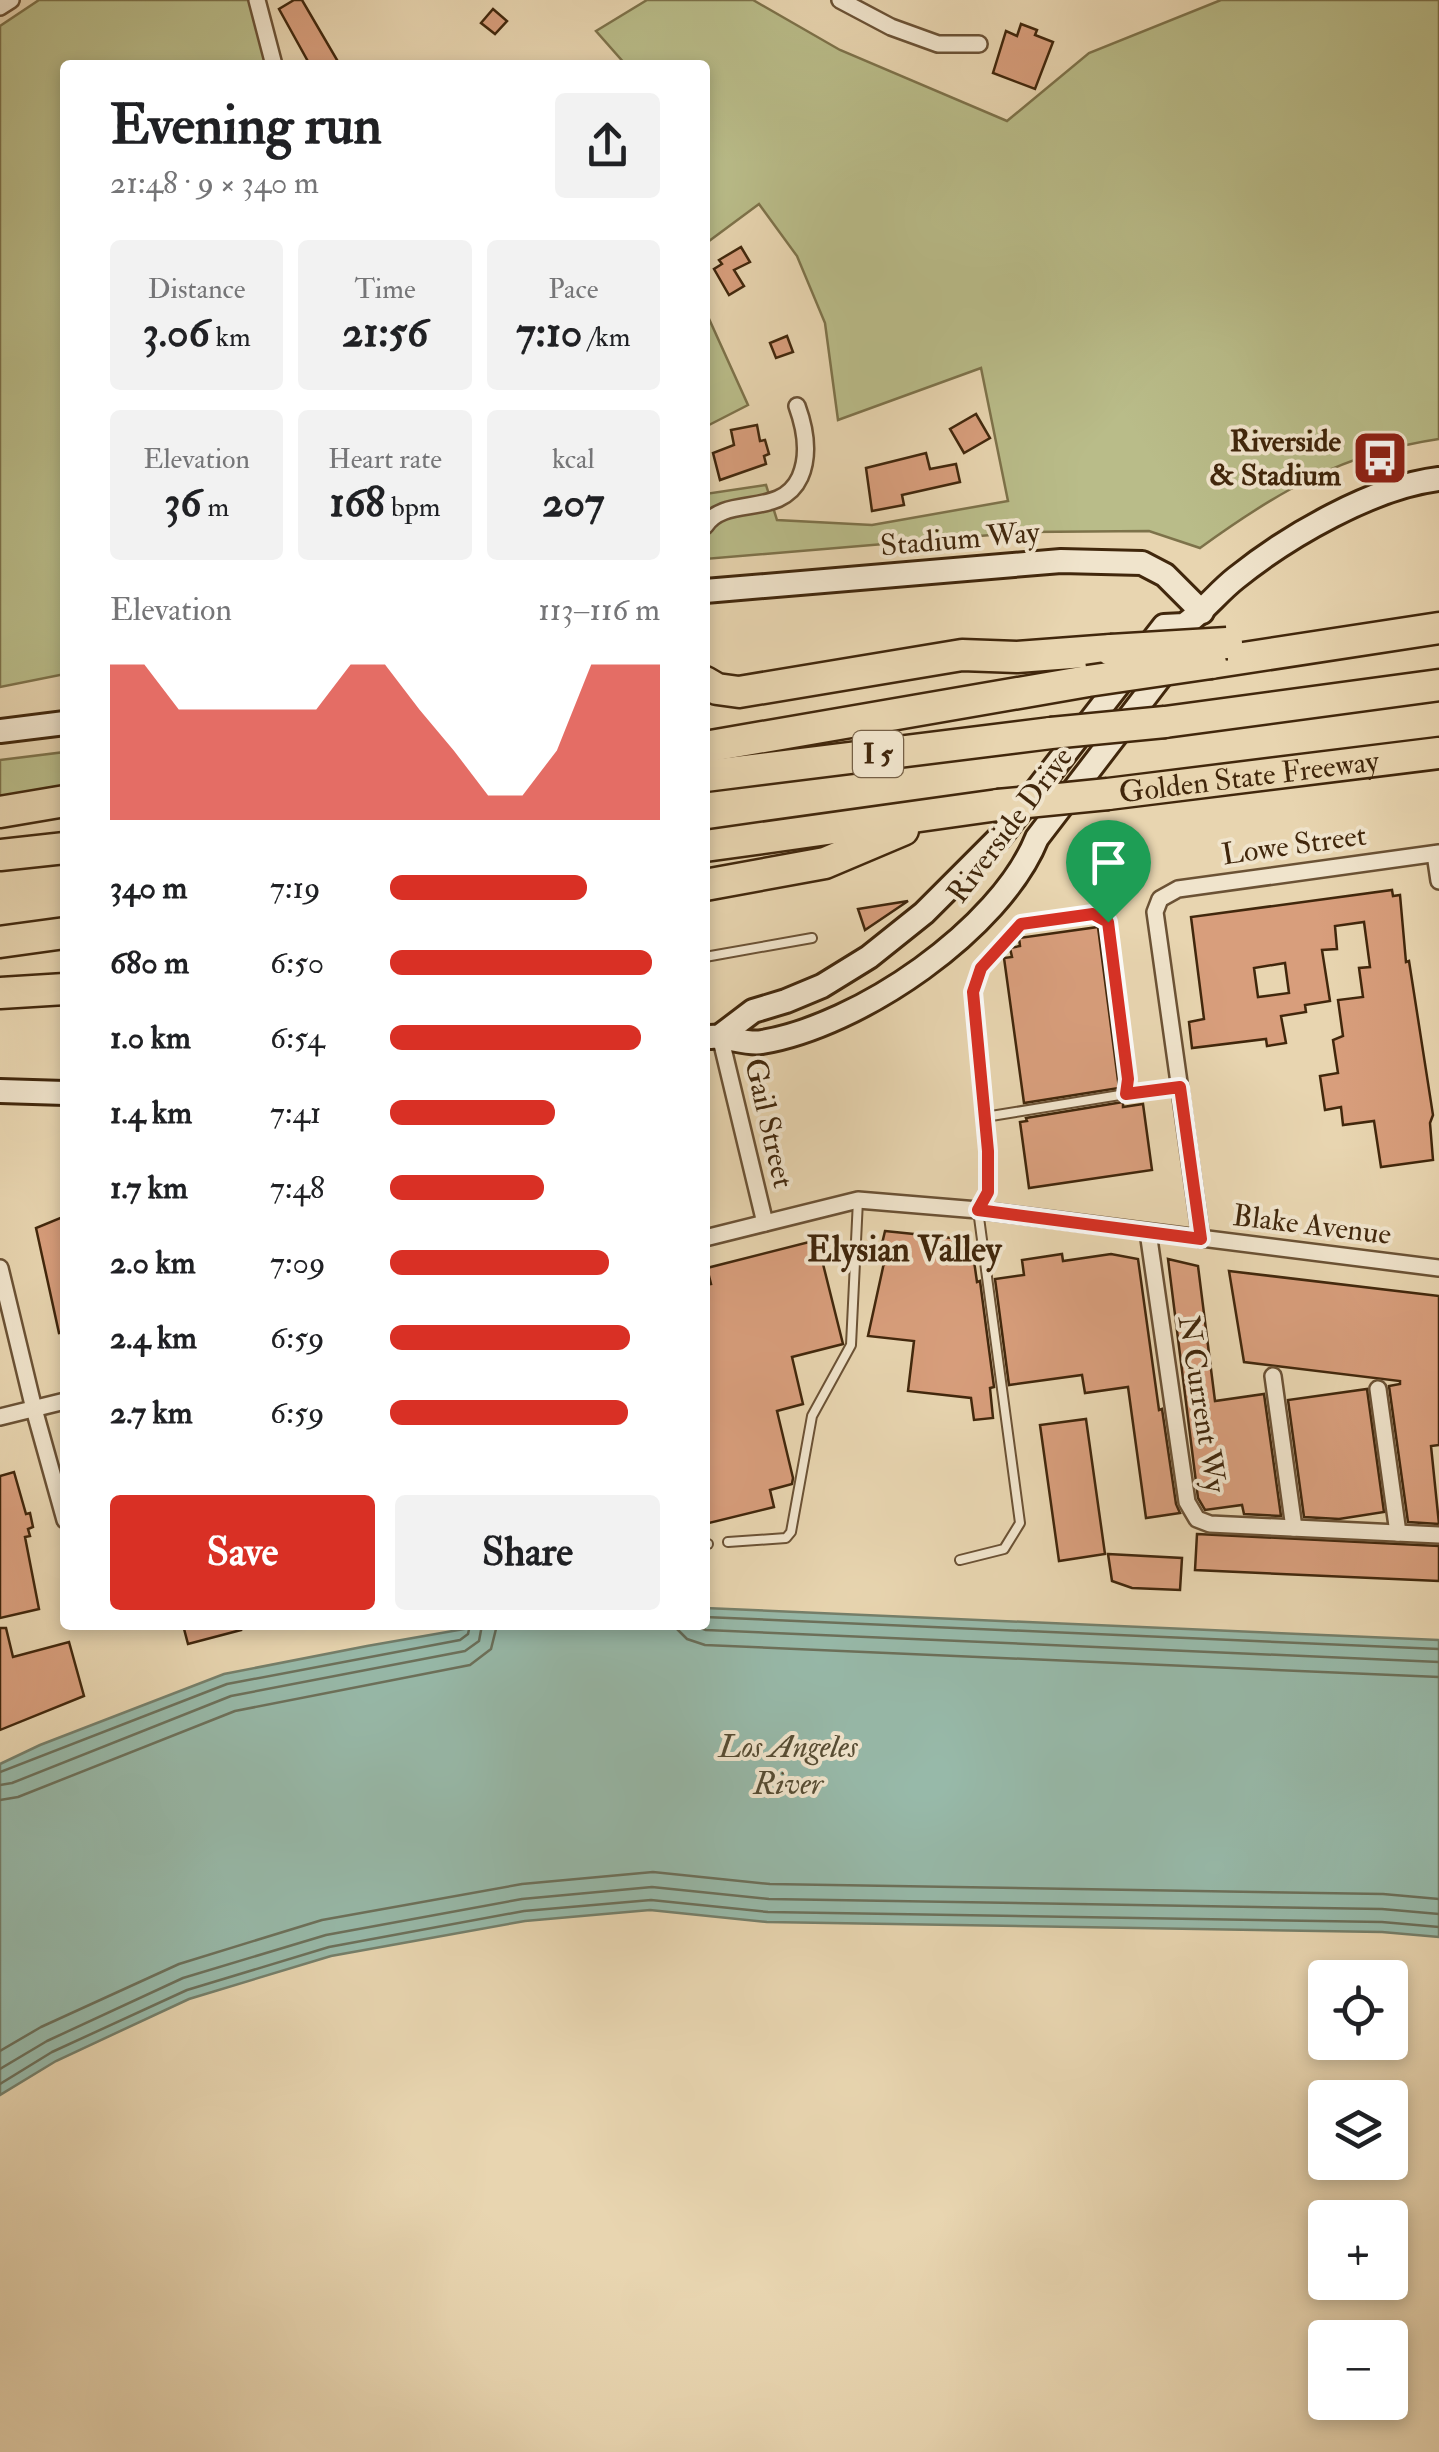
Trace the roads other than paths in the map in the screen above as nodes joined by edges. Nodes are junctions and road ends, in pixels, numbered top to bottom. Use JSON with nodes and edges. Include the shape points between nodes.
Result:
{"nodes":[{"id":1,"x":11,"y":0,"type":"edge"},
{"id":2,"x":257,"y":0,"type":"edge"},
{"id":3,"x":840,"y":0,"type":"edge"},
{"id":4,"x":0,"y":8,"type":"edge"},
{"id":5,"x":979,"y":44,"type":"dead end"},
{"id":6,"x":273,"y":60,"type":"edge"},
{"id":7,"x":797,"y":406,"type":"dead end"},
{"id":8,"x":1439,"y":480,"type":"edge"},
{"id":9,"x":710,"y":519,"type":"edge"},
{"id":10,"x":710,"y":591,"type":"edge"},
{"id":11,"x":1439,"y":616,"type":"edge"},
{"id":12,"x":1194,"y":618,"type":"junction"},
{"id":13,"x":1439,"y":628,"type":"edge"},
{"id":14,"x":1219,"y":653,"type":"junction"},
{"id":15,"x":710,"y":685,"type":"edge"},
{"id":16,"x":1439,"y":685,"type":"edge"},
{"id":17,"x":60,"y":724,"type":"edge"},
{"id":18,"x":0,"y":731,"type":"edge"},
{"id":19,"x":710,"y":746,"type":"edge"},
{"id":20,"x":1439,"y":753,"type":"edge"},
{"id":21,"x":710,"y":775,"type":"edge"},
{"id":22,"x":60,"y":802,"type":"edge"},
{"id":23,"x":0,"y":812,"type":"edge"},
{"id":24,"x":941,"y":814,"type":"junction"},
{"id":25,"x":710,"y":845,"type":"edge"},
{"id":26,"x":60,"y":849,"type":"edge"},
{"id":27,"x":1437,"y":854,"type":"edge"},
{"id":28,"x":0,"y":855,"type":"edge"},
{"id":29,"x":1439,"y":882,"type":"edge"},
{"id":30,"x":710,"y":884,"type":"edge"},
{"id":31,"x":60,"y":934,"type":"edge"},
{"id":32,"x":812,"y":938,"type":"dead end"},
{"id":33,"x":0,"y":942,"type":"edge"},
{"id":34,"x":710,"y":956,"type":"edge"},
{"id":35,"x":60,"y":989,"type":"edge"},
{"id":36,"x":0,"y":993,"type":"edge"},
{"id":37,"x":712,"y":1036,"type":"edge"},
{"id":38,"x":1180,"y":1087,"type":"junction"},
{"id":39,"x":0,"y":1090,"type":"edge"},
{"id":40,"x":60,"y":1093,"type":"edge"},
{"id":41,"x":1126,"y":1094,"type":"junction"},
{"id":42,"x":985,"y":1117,"type":"junction"},
{"id":43,"x":858,"y":1200,"type":"junction"},
{"id":44,"x":978,"y":1210,"type":"junction"},
{"id":45,"x":764,"y":1223,"type":"junction"},
{"id":46,"x":1148,"y":1232,"type":"junction"},
{"id":47,"x":710,"y":1237,"type":"edge"},
{"id":48,"x":1201,"y":1239,"type":"junction"},
{"id":49,"x":0,"y":1268,"type":"edge"},
{"id":50,"x":1439,"y":1268,"type":"edge"},
{"id":51,"x":1273,"y":1376,"type":"dead end"},
{"id":52,"x":1378,"y":1389,"type":"dead end"},
{"id":53,"x":60,"y":1402,"type":"edge"},
{"id":54,"x":34,"y":1409,"type":"junction"},
{"id":55,"x":0,"y":1417,"type":"edge"},
{"id":56,"x":60,"y":1502,"type":"edge"},
{"id":57,"x":1294,"y":1528,"type":"junction"},
{"id":58,"x":1398,"y":1533,"type":"junction"},
{"id":59,"x":1439,"y":1535,"type":"edge"},
{"id":60,"x":728,"y":1542,"type":"dead end"},
{"id":61,"x":960,"y":1560,"type":"dead end"}],
"edges":[{"from":1,"to":4,"type":"street"},
{"from":2,"to":6,"type":"street"},
{"from":3,"to":5,"type":"street","via":[[938,44]]},
{"from":7,"to":9,"type":"street","via":[[806,451],[797,484],[786,496]]},
{"from":8,"to":12,"type":"main road","name":"Riverside Drive","via":[[1322,520],[1234,579]]},
{"from":10,"to":12,"type":"main road","name":"Stadium Way","via":[[1045,562],[1142,563],[1165,575]]},
{"from":11,"to":14,"type":"highway"},
{"from":12,"to":37,"type":"main road","name":"Riverside Drive","via":[[1164,626],[1001,836],[924,913],[822,986],[753,1010]]},
{"from":12,"to":37,"type":"main road","name":"Riverside Drive","via":[[1188,641],[1037,838],[1029,859],[952,947],[892,989],[801,1033],[757,1044]]},
{"from":13,"to":14,"type":"highway"},
{"from":14,"to":15,"type":"highway","bridge":true,"via":[[962,655],[739,692]]},
{"from":14,"to":19,"type":"highway","bridge":true},
{"from":16,"to":21,"type":"highway","number":"I 5","bridge":true},
{"from":17,"to":18,"type":"main road"},
{"from":20,"to":24,"type":"highway","name":"Golden State Freeway","number":"I 5","bridge":true},
{"from":22,"to":23,"type":"highway"},
{"from":24,"to":25,"type":"highway","name":"Golden State Freeway","number":"I 5"},
{"from":24,"to":30,"type":"highway","via":[[825,863]]},
{"from":26,"to":28,"type":"highway"},
{"from":27,"to":29,"type":"street"},
{"from":27,"to":38,"type":"street","name":"Lowe Street","via":[[1178,889],[1160,899],[1155,912]]},
{"from":31,"to":33,"type":"highway"},
{"from":32,"to":34,"type":"lane"},
{"from":35,"to":36,"type":"highway"},
{"from":37,"to":45,"type":"street","name":"Gail Street"},
{"from":38,"to":41,"type":"lane"},
{"from":38,"to":48,"type":"street"},
{"from":39,"to":40,"type":"main road"},
{"from":41,"to":42,"type":"lane"},
{"from":41,"to":42,"type":"lane","via":[[1108,922],[1093,914],[1021,924],[981,968],[973,992]]},
{"from":42,"to":44,"type":"lane","via":[[988,1192]]},
{"from":43,"to":44,"type":"street","name":"Blake Avenue"},
{"from":43,"to":45,"type":"street","name":"Blake Avenue"},
{"from":43,"to":60,"type":"lane","via":[[851,1346],[812,1416],[790,1532],[786,1538]]},
{"from":44,"to":46,"type":"street","name":"Blake Avenue"},
{"from":44,"to":61,"type":"lane","via":[[1020,1524],[1004,1549]]},
{"from":45,"to":47,"type":"street","name":"Blake Avenue"},
{"from":46,"to":48,"type":"street","name":"Blake Avenue"},
{"from":46,"to":57,"type":"street","name":"N Current Wy","via":[[1190,1510],[1210,1524]]},
{"from":48,"to":50,"type":"street","name":"Blake Avenue"},
{"from":49,"to":54,"type":"street"},
{"from":51,"to":57,"type":"street"},
{"from":52,"to":58,"type":"street"},
{"from":53,"to":54,"type":"street"},
{"from":54,"to":55,"type":"street"},
{"from":54,"to":56,"type":"street"},
{"from":57,"to":58,"type":"street","name":"N Current Wy"},
{"from":58,"to":59,"type":"street","name":"N Current Wy"}]}
